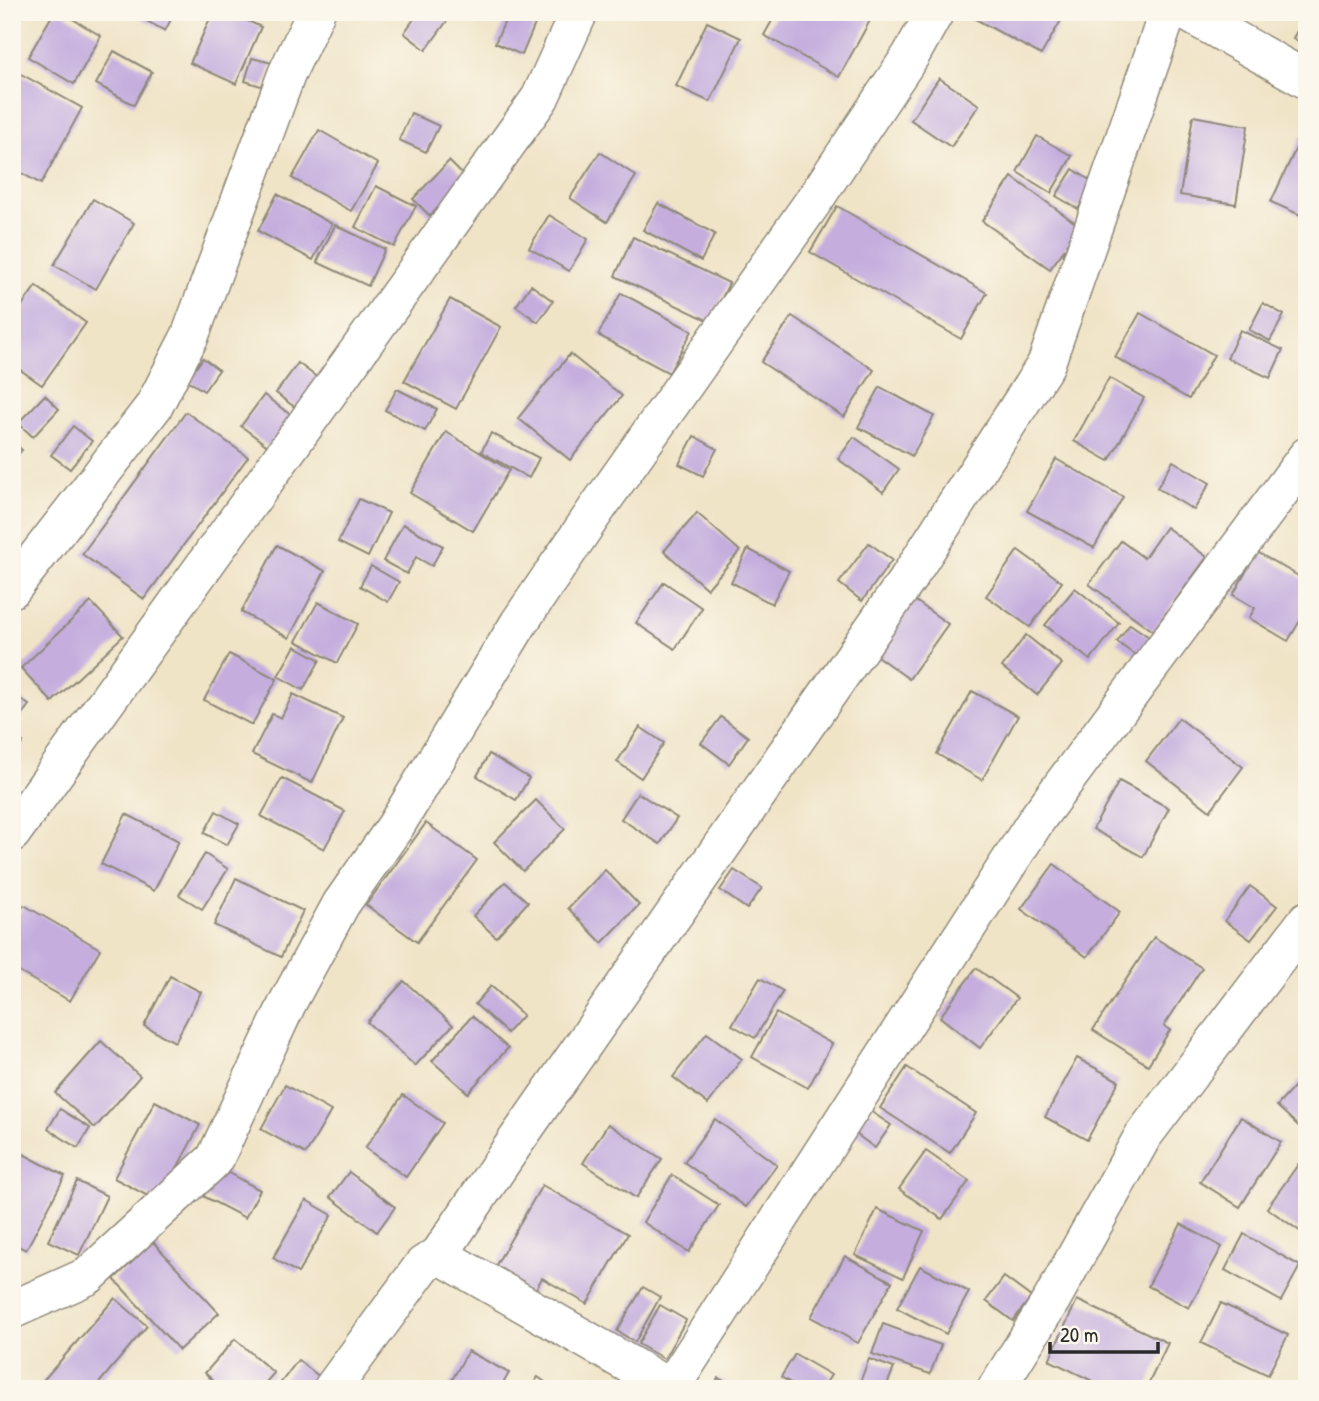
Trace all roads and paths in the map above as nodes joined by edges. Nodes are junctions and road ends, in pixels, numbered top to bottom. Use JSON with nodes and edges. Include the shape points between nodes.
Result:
{"nodes":[{"id":1,"x":316,"y":12,"type":"edge"},
{"id":2,"x":579,"y":12,"type":"edge"},
{"id":3,"x":935,"y":12,"type":"edge"},
{"id":4,"x":1168,"y":12,"type":"edge"},
{"id":5,"x":1186,"y":12,"type":"edge"},
{"id":6,"x":1307,"y":80,"type":"edge"},
{"id":7,"x":1307,"y":456,"type":"edge"},
{"id":8,"x":12,"y":589,"type":"edge"},
{"id":9,"x":12,"y":833,"type":"edge"},
{"id":10,"x":1307,"y":920,"type":"edge"},
{"id":11,"x":439,"y":1255,"type":"junction"},
{"id":12,"x":12,"y":1310,"type":"edge"},
{"id":13,"x":671,"y":1388,"type":"edge"},
{"id":14,"x":332,"y":1389,"type":"edge"},
{"id":15,"x":996,"y":1389,"type":"edge"}],
"edges":[{"from":1,"to":8,"type":"street","via":[[287,73],[190,336],[160,394]]},
{"from":2,"to":9,"type":"street","via":[[540,98]]},
{"from":3,"to":12,"type":"street","via":[[815,199],[519,623],[395,827],[341,904],[288,1002],[215,1159],[88,1276]]},
{"from":4,"to":11,"type":"street","via":[[1046,364],[909,578]]},
{"from":5,"to":6,"type":"street"},
{"from":7,"to":13,"type":"street","via":[[1037,820]]},
{"from":10,"to":15,"type":"street","via":[[1143,1136]]},
{"from":11,"to":13,"type":"street"},
{"from":11,"to":14,"type":"street","via":[[424,1265]]}]}
